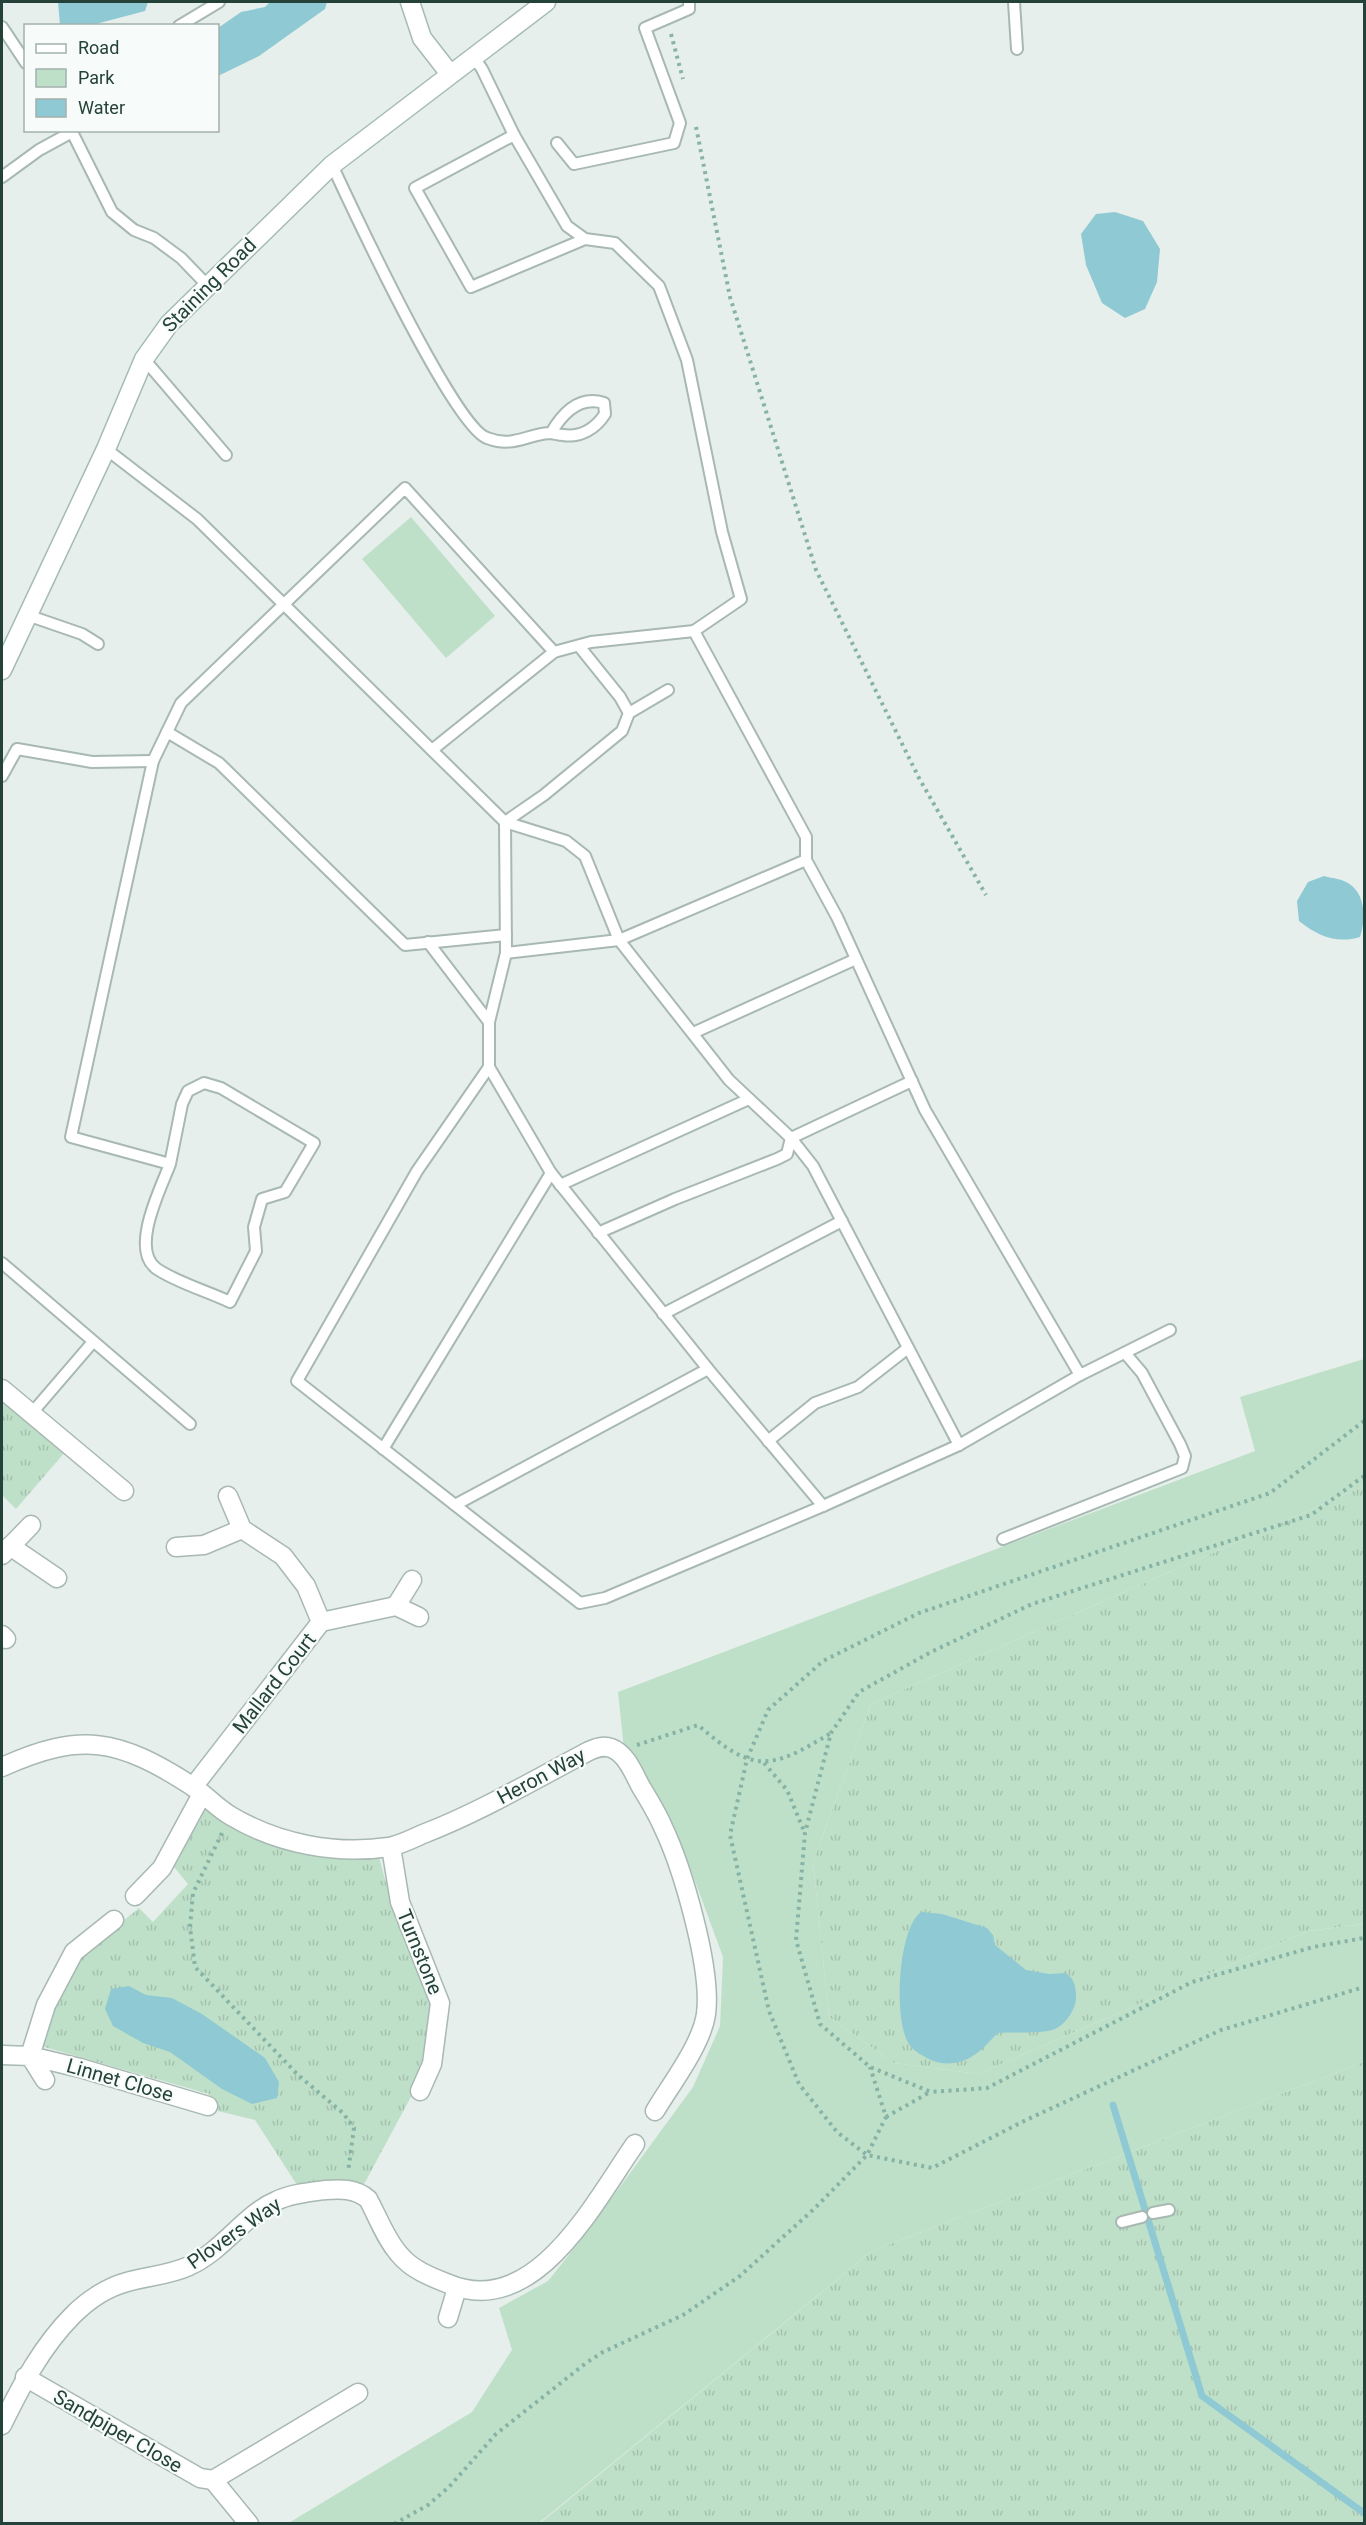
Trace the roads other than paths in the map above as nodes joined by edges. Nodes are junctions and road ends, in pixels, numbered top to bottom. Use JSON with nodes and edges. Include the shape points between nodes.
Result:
{"nodes":[{"id":1,"x":219,"y":2,"type":"edge"},
{"id":2,"x":410,"y":2,"type":"edge"},
{"id":3,"x":546,"y":2,"type":"edge"},
{"id":4,"x":689,"y":2,"type":"edge"},
{"id":5,"x":1014,"y":2,"type":"edge"},
{"id":6,"x":182,"y":24,"type":"edge"},
{"id":7,"x":2,"y":27,"type":"edge"},
{"id":8,"x":1017,"y":49,"type":"dead end"},
{"id":9,"x":473,"y":56,"type":"junction"},
{"id":10,"x":24,"y":60,"type":"edge"},
{"id":11,"x":450,"y":74,"type":"junction"},
{"id":12,"x":69,"y":132,"type":"edge"},
{"id":13,"x":72,"y":132,"type":"edge"},
{"id":14,"x":514,"y":135,"type":"junction"},
{"id":15,"x":557,"y":143,"type":"dead end"},
{"id":16,"x":332,"y":165,"type":"junction"},
{"id":17,"x":2,"y":177,"type":"edge"},
{"id":18,"x":585,"y":238,"type":"junction"},
{"id":19,"x":207,"y":285,"type":"junction"},
{"id":20,"x":144,"y":359,"type":"junction"},
{"id":21,"x":551,"y":433,"type":"junction"},
{"id":22,"x":106,"y":449,"type":"junction"},
{"id":23,"x":226,"y":455,"type":"dead end"},
{"id":24,"x":284,"y":603,"type":"junction"},
{"id":25,"x":27,"y":615,"type":"junction"},
{"id":26,"x":694,"y":632,"type":"junction"},
{"id":27,"x":98,"y":644,"type":"dead end"},
{"id":28,"x":579,"y":645,"type":"junction"},
{"id":29,"x":554,"y":652,"type":"junction"},
{"id":30,"x":2,"y":670,"type":"edge"},
{"id":31,"x":668,"y":690,"type":"dead end"},
{"id":32,"x":629,"y":713,"type":"junction"},
{"id":33,"x":167,"y":732,"type":"junction"},
{"id":34,"x":432,"y":750,"type":"junction"},
{"id":35,"x":153,"y":760,"type":"junction"},
{"id":36,"x":2,"y":776,"type":"edge"},
{"id":37,"x":505,"y":822,"type":"junction"},
{"id":38,"x":806,"y":860,"type":"junction"},
{"id":39,"x":506,"y":935,"type":"junction"},
{"id":40,"x":619,"y":940,"type":"junction"},
{"id":41,"x":428,"y":942,"type":"junction"},
{"id":42,"x":506,"y":952,"type":"junction"},
{"id":43,"x":856,"y":959,"type":"junction"},
{"id":44,"x":489,"y":1022,"type":"junction"},
{"id":45,"x":693,"y":1033,"type":"junction"},
{"id":46,"x":489,"y":1067,"type":"junction"},
{"id":47,"x":912,"y":1081,"type":"junction"},
{"id":48,"x":749,"y":1099,"type":"junction"},
{"id":49,"x":791,"y":1138,"type":"junction"},
{"id":50,"x":170,"y":1164,"type":"junction"},
{"id":51,"x":551,"y":1173,"type":"junction"},
{"id":52,"x":560,"y":1185,"type":"junction"},
{"id":53,"x":842,"y":1221,"type":"junction"},
{"id":54,"x":598,"y":1233,"type":"junction"},
{"id":55,"x":2,"y":1263,"type":"edge"},
{"id":56,"x":663,"y":1314,"type":"junction"},
{"id":57,"x":1170,"y":1330,"type":"dead end"},
{"id":58,"x":93,"y":1343,"type":"junction"},
{"id":59,"x":908,"y":1348,"type":"junction"},
{"id":60,"x":1125,"y":1353,"type":"junction"},
{"id":61,"x":708,"y":1369,"type":"junction"},
{"id":62,"x":1080,"y":1375,"type":"junction"},
{"id":63,"x":2,"y":1389,"type":"edge"},
{"id":64,"x":31,"y":1414,"type":"junction"},
{"id":65,"x":190,"y":1424,"type":"dead end"},
{"id":66,"x":768,"y":1441,"type":"junction"},
{"id":67,"x":959,"y":1445,"type":"junction"},
{"id":68,"x":383,"y":1449,"type":"junction"},
{"id":69,"x":124,"y":1491,"type":"dead end"},
{"id":70,"x":228,"y":1496,"type":"dead end"},
{"id":71,"x":455,"y":1505,"type":"junction"},
{"id":72,"x":823,"y":1506,"type":"junction"},
{"id":73,"x":31,"y":1525,"type":"dead end"},
{"id":74,"x":242,"y":1529,"type":"junction"},
{"id":75,"x":1003,"y":1539,"type":"dead end"},
{"id":76,"x":176,"y":1547,"type":"dead end"},
{"id":77,"x":6,"y":1551,"type":"edge"},
{"id":78,"x":57,"y":1578,"type":"dead end"},
{"id":79,"x":412,"y":1580,"type":"dead end"},
{"id":80,"x":396,"y":1606,"type":"junction"},
{"id":81,"x":420,"y":1617,"type":"dead end"},
{"id":82,"x":321,"y":1622,"type":"junction"},
{"id":83,"x":2,"y":1767,"type":"edge"},
{"id":84,"x":198,"y":1791,"type":"junction"},
{"id":85,"x":390,"y":1847,"type":"junction"},
{"id":86,"x":135,"y":1896,"type":"dead end"},
{"id":87,"x":114,"y":1920,"type":"dead end"},
{"id":88,"x":2,"y":2055,"type":"edge"},
{"id":89,"x":30,"y":2056,"type":"junction"},
{"id":90,"x":45,"y":2080,"type":"dead end"},
{"id":91,"x":420,"y":2091,"type":"dead end"},
{"id":92,"x":208,"y":2106,"type":"dead end"},
{"id":93,"x":655,"y":2111,"type":"dead end"},
{"id":94,"x":635,"y":2144,"type":"dead end"},
{"id":95,"x":1168,"y":2210,"type":"dead end"},
{"id":96,"x":1153,"y":2213,"type":"dead end"},
{"id":97,"x":1142,"y":2217,"type":"dead end"},
{"id":98,"x":1122,"y":2222,"type":"dead end"},
{"id":99,"x":457,"y":2288,"type":"junction"},
{"id":100,"x":448,"y":2318,"type":"dead end"},
{"id":101,"x":25,"y":2378,"type":"junction"},
{"id":102,"x":358,"y":2393,"type":"dead end"},
{"id":103,"x":2,"y":2425,"type":"edge"},
{"id":104,"x":213,"y":2480,"type":"junction"},
{"id":105,"x":249,"y":2523,"type":"edge"}],
"edges":[{"from":1,"to":6,"type":"lane"},
{"from":2,"to":11,"type":"street","via":[[422,38]]},
{"from":3,"to":9,"type":"street","name":"Staining Road"},
{"from":4,"to":15,"type":"lane","via":[[689,9],[645,28],[680,123],[674,143],[574,164]]},
{"from":5,"to":8,"type":"lane"},
{"from":7,"to":10,"type":"lane"},
{"from":9,"to":11,"type":"street","name":"Staining Road"},
{"from":9,"to":14,"type":"lane"},
{"from":11,"to":16,"type":"street","name":"Staining Road"},
{"from":12,"to":17,"type":"lane"},
{"from":13,"to":19,"type":"lane","via":[[112,212],[134,230],[154,237]]},
{"from":14,"to":18,"type":"lane","via":[[567,226]]},
{"from":14,"to":18,"type":"lane","via":[[415,188],[471,287]]},
{"from":16,"to":19,"type":"street","name":"Staining Road"},
{"from":16,"to":21,"type":"lane","via":[[371,248],[451,398],[470,425],[485,438],[509,444]]},
{"from":18,"to":26,"type":"lane","via":[[615,243],[659,286],[687,360],[722,532],[741,599]]},
{"from":19,"to":20,"type":"street","name":"Staining Road","via":[[169,324]]},
{"from":20,"to":22,"type":"street","name":"Staining Road"},
{"from":20,"to":23,"type":"lane"},
{"from":21,"to":21,"type":"lane","via":[[578,435],[598,424],[605,414],[604,404],[579,404],[560,417]]},
{"from":22,"to":24,"type":"lane","via":[[196,519]]},
{"from":22,"to":25,"type":"street","name":"Staining Road"},
{"from":24,"to":29,"type":"lane","via":[[405,488]]},
{"from":24,"to":33,"type":"lane","via":[[181,703]]},
{"from":24,"to":34,"type":"lane"},
{"from":25,"to":27,"type":"lane","via":[[82,634]]},
{"from":25,"to":30,"type":"street","name":"Staining Road"},
{"from":26,"to":28,"type":"lane"},
{"from":26,"to":38,"type":"lane","via":[[806,837]]},
{"from":28,"to":29,"type":"lane"},
{"from":28,"to":32,"type":"lane"},
{"from":29,"to":34,"type":"lane"},
{"from":31,"to":32,"type":"lane"},
{"from":32,"to":37,"type":"lane","via":[[622,730]]},
{"from":33,"to":35,"type":"lane"},
{"from":33,"to":41,"type":"lane","via":[[219,763],[405,945]]},
{"from":34,"to":37,"type":"lane"},
{"from":35,"to":36,"type":"lane","via":[[92,762],[17,749]]},
{"from":35,"to":50,"type":"lane","via":[[71,1137]]},
{"from":37,"to":39,"type":"lane"},
{"from":37,"to":40,"type":"lane","via":[[566,841],[585,856]]},
{"from":38,"to":40,"type":"lane"},
{"from":38,"to":43,"type":"lane"},
{"from":39,"to":41,"type":"lane"},
{"from":39,"to":42,"type":"lane"},
{"from":40,"to":42,"type":"lane"},
{"from":40,"to":45,"type":"lane"},
{"from":41,"to":44,"type":"lane"},
{"from":42,"to":44,"type":"lane"},
{"from":43,"to":45,"type":"lane"},
{"from":43,"to":47,"type":"lane"},
{"from":44,"to":46,"type":"lane"},
{"from":45,"to":48,"type":"lane"},
{"from":46,"to":51,"type":"lane"},
{"from":46,"to":68,"type":"lane","via":[[417,1171],[297,1381]]},
{"from":47,"to":49,"type":"lane"},
{"from":47,"to":62,"type":"lane","via":[[925,1110]]},
{"from":48,"to":49,"type":"lane"},
{"from":48,"to":52,"type":"lane"},
{"from":49,"to":53,"type":"lane","via":[[813,1166]]},
{"from":49,"to":54,"type":"lane","via":[[786,1154],[777,1159]]},
{"from":50,"to":50,"type":"lane","via":[[146,1227],[146,1251],[155,1268],[230,1302],[256,1251],[254,1227],[262,1199],[285,1192],[314,1143],[221,1088],[204,1083],[188,1091],[182,1104]]},
{"from":51,"to":52,"type":"lane"},
{"from":51,"to":68,"type":"lane"},
{"from":52,"to":54,"type":"lane"},
{"from":53,"to":56,"type":"lane"},
{"from":53,"to":59,"type":"lane"},
{"from":54,"to":56,"type":"lane"},
{"from":55,"to":58,"type":"lane"},
{"from":56,"to":61,"type":"lane"},
{"from":57,"to":60,"type":"lane"},
{"from":58,"to":64,"type":"lane"},
{"from":58,"to":65,"type":"lane"},
{"from":59,"to":66,"type":"lane","via":[[858,1387],[815,1403]]},
{"from":59,"to":67,"type":"lane"},
{"from":60,"to":62,"type":"lane"},
{"from":60,"to":75,"type":"lane","via":[[1142,1373],[1180,1444],[1185,1456],[1182,1468]]},
{"from":61,"to":66,"type":"lane"},
{"from":61,"to":71,"type":"lane"},
{"from":62,"to":67,"type":"lane"},
{"from":63,"to":64,"type":"street"},
{"from":64,"to":69,"type":"street"},
{"from":66,"to":72,"type":"lane"},
{"from":67,"to":72,"type":"lane"},
{"from":68,"to":71,"type":"lane"},
{"from":70,"to":74,"type":"street"},
{"from":71,"to":72,"type":"lane","via":[[580,1603],[605,1598]]},
{"from":73,"to":77,"type":"street"},
{"from":74,"to":76,"type":"street","via":[[204,1545]]},
{"from":74,"to":82,"type":"street","name":"Mallard Court","via":[[283,1556],[306,1586]]},
{"from":77,"to":78,"type":"street"},
{"from":79,"to":80,"type":"street"},
{"from":80,"to":81,"type":"street"},
{"from":80,"to":82,"type":"street"},
{"from":82,"to":84,"type":"street","name":"Mallard Court"},
{"from":83,"to":84,"type":"street","name":"Heron Way","via":[[55,1746],[86,1744],[135,1754]]},
{"from":84,"to":85,"type":"street","name":"Heron Way","via":[[231,1816],[301,1844]]},
{"from":84,"to":86,"type":"street","via":[[162,1868]]},
{"from":85,"to":91,"type":"street","name":"Turnstone","via":[[400,1902],[440,2003],[432,2064]]},
{"from":85,"to":93,"type":"street","name":"Heron Way","via":[[450,1824],[600,1746],[616,1751],[628,1762],[664,1828],[681,1875],[707,1994],[706,2016],[699,2037]]},
{"from":87,"to":89,"type":"street","via":[[74,1952],[46,2005]]},
{"from":88,"to":89,"type":"street","name":"Linnet Close"},
{"from":89,"to":90,"type":"street","name":"Linnet Close"},
{"from":89,"to":92,"type":"street","name":"Linnet Close"},
{"from":94,"to":99,"type":"street","via":[[574,2231],[544,2264],[495,2292]]},
{"from":95,"to":96,"type":"lane"},
{"from":97,"to":98,"type":"lane"},
{"from":99,"to":100,"type":"street"},
{"from":99,"to":101,"type":"street","name":"Plovers Way","via":[[405,2261],[368,2199],[346,2189],[315,2191],[274,2201],[205,2258],[187,2268],[108,2289],[74,2314]]},
{"from":101,"to":103,"type":"street","name":"Plovers Way"},
{"from":101,"to":104,"type":"street","name":"Sandpiper Close","via":[[200,2478]]},
{"from":102,"to":104,"type":"street"},
{"from":104,"to":105,"type":"street","name":"Sandpiper Close"}]}
